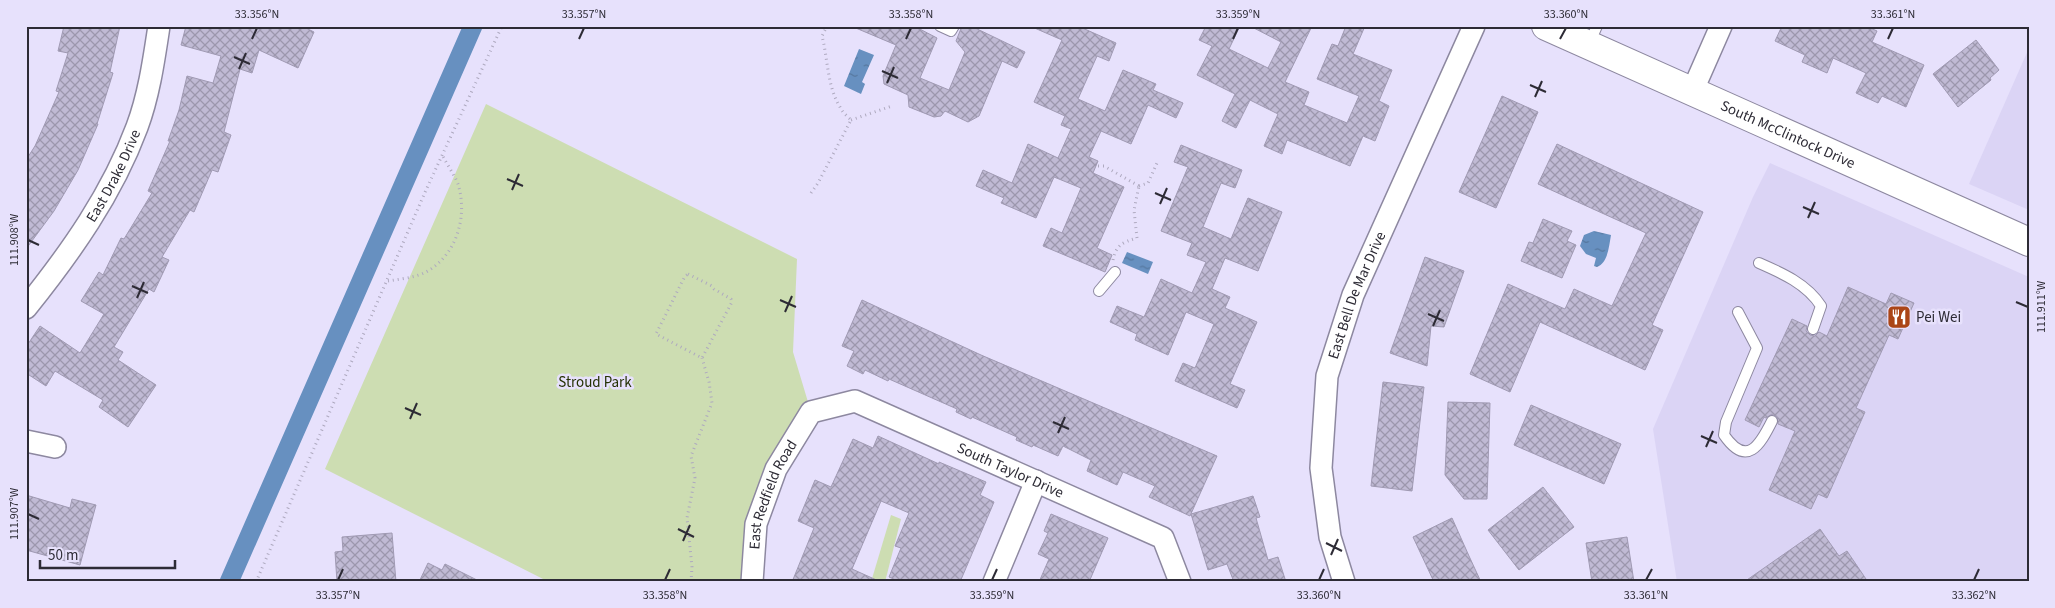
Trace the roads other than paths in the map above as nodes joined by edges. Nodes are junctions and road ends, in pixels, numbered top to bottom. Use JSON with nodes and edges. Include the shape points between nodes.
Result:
{"nodes":[{"id":1,"x":159,"y":26,"type":"edge"},
{"id":2,"x":940,"y":26,"type":"edge"},
{"id":3,"x":954,"y":26,"type":"edge"},
{"id":4,"x":1474,"y":26,"type":"edge"},
{"id":5,"x":1546,"y":26,"type":"edge"},
{"id":6,"x":1722,"y":26,"type":"edge"},
{"id":7,"x":1593,"y":36,"type":"edge"},
{"id":8,"x":1692,"y":92,"type":"junction"},
{"id":9,"x":2029,"y":242,"type":"edge"},
{"id":10,"x":1759,"y":263,"type":"dead end"},
{"id":11,"x":1114,"y":272,"type":"road end"},
{"id":12,"x":1099,"y":291,"type":"dead end"},
{"id":13,"x":26,"y":308,"type":"edge"},
{"id":14,"x":1738,"y":312,"type":"dead end"},
{"id":15,"x":1813,"y":329,"type":"dead end"},
{"id":16,"x":811,"y":412,"type":"joint"},
{"id":17,"x":1772,"y":421,"type":"dead end"},
{"id":18,"x":26,"y":441,"type":"edge"},
{"id":19,"x":55,"y":447,"type":"dead end"},
{"id":20,"x":1036,"y":481,"type":"junction"},
{"id":21,"x":752,"y":582,"type":"edge"},
{"id":22,"x":994,"y":582,"type":"edge"},
{"id":23,"x":1180,"y":582,"type":"edge"},
{"id":24,"x":1344,"y":582,"type":"edge"}],
"edges":[{"from":1,"to":13,"type":"street","name":"East Drake Drive","via":[[138,126],[114,179],[89,224]]},
{"from":2,"to":3,"type":"lane","via":[[951,31]]},
{"from":4,"to":24,"type":"street","name":"East Bell De Mar Drive","via":[[1353,295],[1327,376],[1321,468],[1330,537]]},
{"from":5,"to":7,"type":"main road","name":"South McClintock Drive"},
{"from":6,"to":8,"type":"street"},
{"from":7,"to":8,"type":"main road","name":"South McClintock Drive"},
{"from":8,"to":9,"type":"main road","name":"South McClintock Drive"},
{"from":10,"to":15,"type":"lane","via":[[1800,284],[1816,298],[1820,306]]},
{"from":11,"to":12,"type":"lane"},
{"from":14,"to":17,"type":"lane","via":[[1757,348],[1726,422],[1724,435],[1738,450],[1750,450],[1760,445]]},
{"from":16,"to":20,"type":"street","name":"South Taylor Drive","via":[[856,401]]},
{"from":16,"to":21,"type":"street","name":"East Redfield Road","via":[[776,470],[756,524]]},
{"from":18,"to":19,"type":"street"},
{"from":20,"to":22,"type":"street"},
{"from":20,"to":23,"type":"street","name":"South Taylor Drive","via":[[1163,538]]}]}
